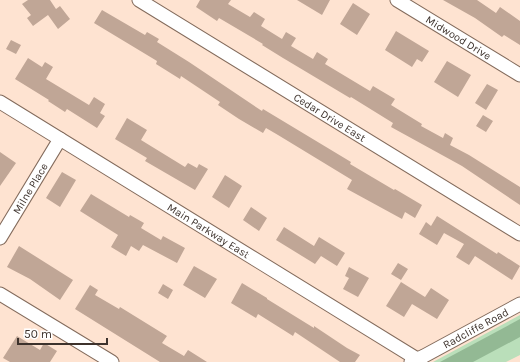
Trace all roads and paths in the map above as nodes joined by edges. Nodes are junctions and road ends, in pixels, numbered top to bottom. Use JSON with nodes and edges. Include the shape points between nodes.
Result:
{"nodes":[{"id":1,"x":139,"y":0,"type":"edge"},
{"id":2,"x":397,"y":0,"type":"edge"},
{"id":3,"x":520,"y":75,"type":"edge"},
{"id":4,"x":0,"y":102,"type":"edge"},
{"id":5,"x":60,"y":139,"type":"junction"},
{"id":6,"x":520,"y":234,"type":"edge"},
{"id":7,"x":0,"y":238,"type":"edge"},
{"id":8,"x":0,"y":294,"type":"edge"},
{"id":9,"x":520,"y":304,"type":"edge"},
{"id":10,"x":414,"y":360,"type":"edge"},
{"id":11,"x":112,"y":362,"type":"edge"}],
"edges":[{"from":1,"to":6,"type":"street","name":"Cedar Drive East"},
{"from":2,"to":3,"type":"street","name":"Midwood Drive"},
{"from":4,"to":5,"type":"street","name":"Main Parkway East"},
{"from":5,"to":7,"type":"street","name":"Milne Place"},
{"from":5,"to":10,"type":"street","name":"Main Parkway East"},
{"from":8,"to":11,"type":"street"},
{"from":9,"to":10,"type":"street","name":"Radcliffe Road"}]}
